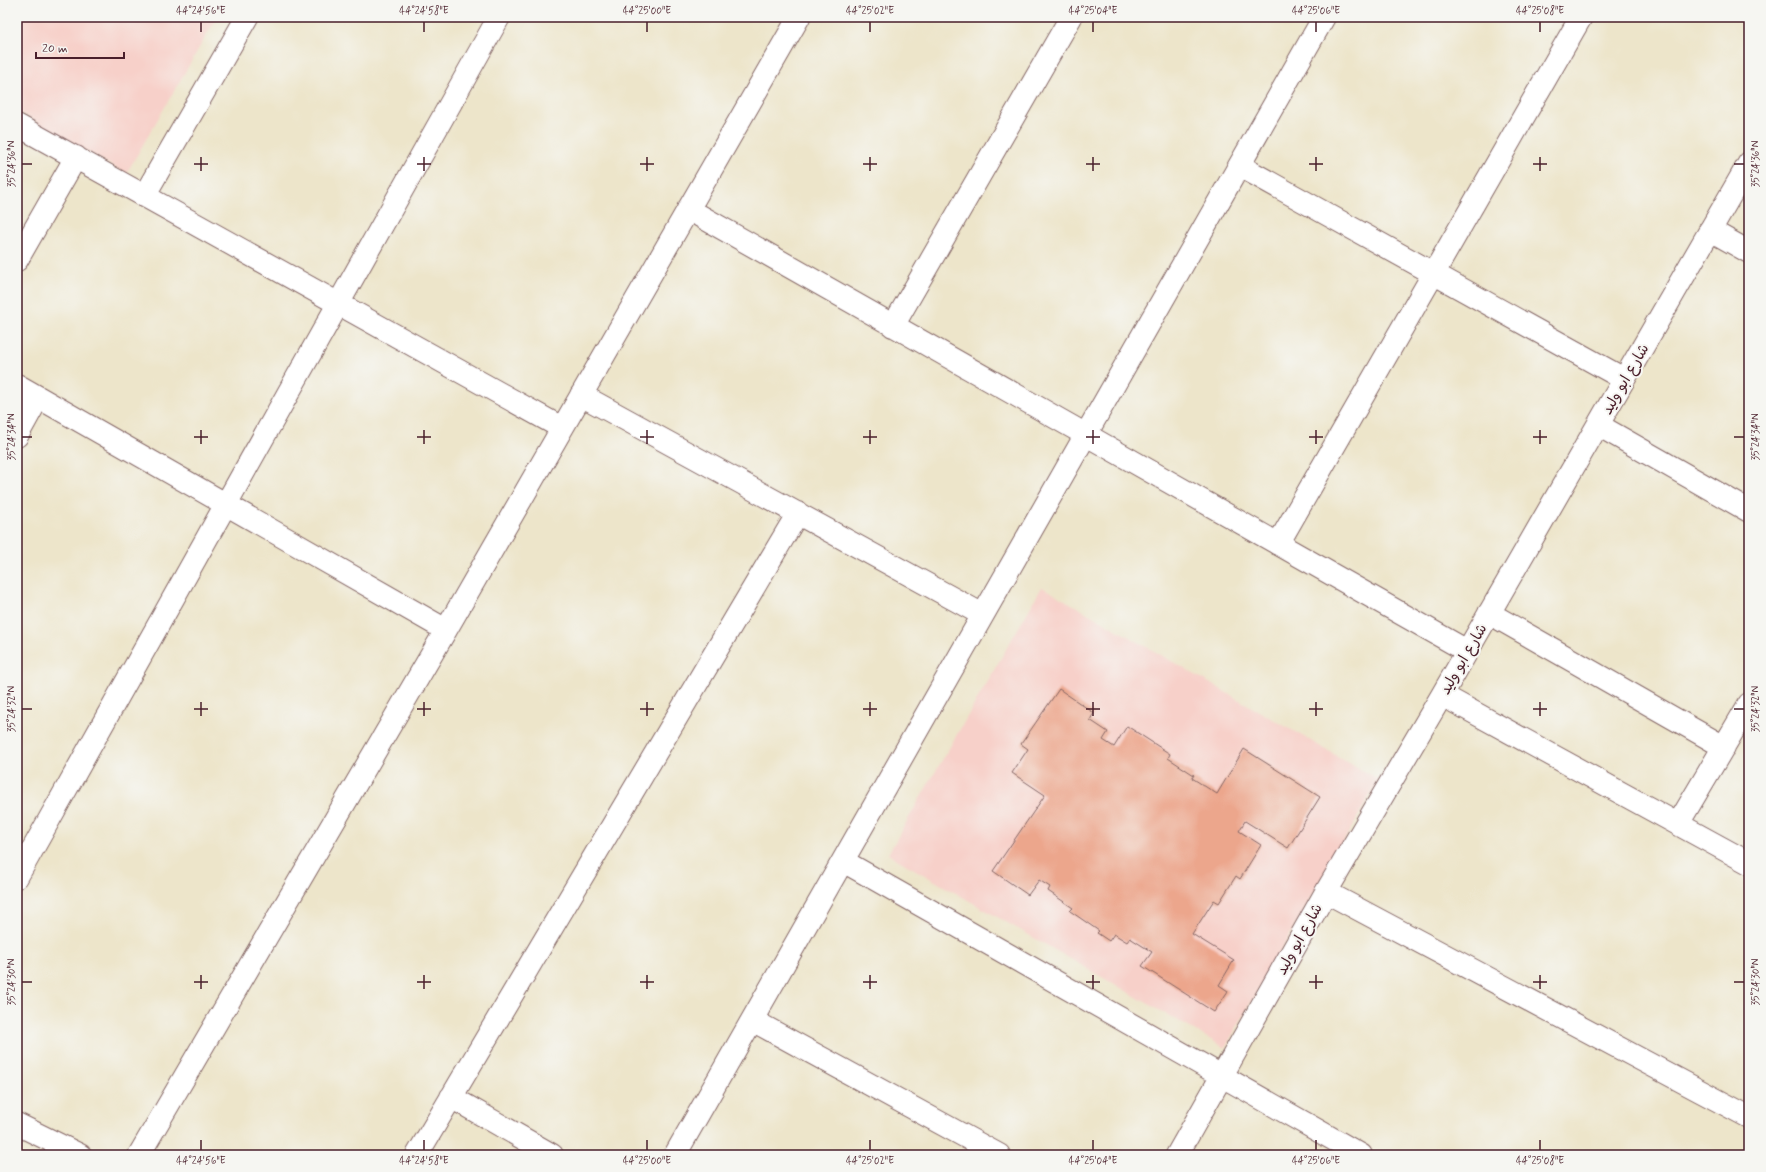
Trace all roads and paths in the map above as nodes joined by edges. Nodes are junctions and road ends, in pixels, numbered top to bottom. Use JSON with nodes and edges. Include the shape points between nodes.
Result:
{"nodes":[{"id":1,"x":247,"y":17,"type":"edge"},
{"id":2,"x":499,"y":17,"type":"edge"},
{"id":3,"x":800,"y":17,"type":"edge"},
{"id":4,"x":1072,"y":17,"type":"edge"},
{"id":5,"x":1324,"y":17,"type":"edge"},
{"id":6,"x":1580,"y":17,"type":"edge"},
{"id":7,"x":17,"y":124,"type":"edge"},
{"id":8,"x":76,"y":157,"type":"junction"},
{"id":9,"x":1749,"y":163,"type":"edge"},
{"id":10,"x":1240,"y":166,"type":"junction"},
{"id":11,"x":144,"y":196,"type":"junction"},
{"id":12,"x":688,"y":209,"type":"junction"},
{"id":13,"x":1710,"y":230,"type":"junction"},
{"id":14,"x":1749,"y":252,"type":"edge"},
{"id":15,"x":17,"y":260,"type":"edge"},
{"id":16,"x":1433,"y":274,"type":"junction"},
{"id":17,"x":338,"y":304,"type":"junction"},
{"id":18,"x":893,"y":326,"type":"junction"},
{"id":19,"x":1624,"y":379,"type":"junction"},
{"id":20,"x":17,"y":385,"type":"edge"},
{"id":21,"x":581,"y":395,"type":"junction"},
{"id":22,"x":38,"y":398,"type":"junction"},
{"id":23,"x":1598,"y":425,"type":"junction"},
{"id":24,"x":562,"y":428,"type":"junction"},
{"id":25,"x":1086,"y":435,"type":"junction"},
{"id":26,"x":17,"y":436,"type":"edge"},
{"id":27,"x":226,"y":505,"type":"junction"},
{"id":28,"x":1749,"y":511,"type":"edge"},
{"id":29,"x":798,"y":514,"type":"junction"},
{"id":30,"x":1278,"y":544,"type":"junction"},
{"id":31,"x":1489,"y":613,"type":"junction"},
{"id":32,"x":983,"y":615,"type":"junction"},
{"id":33,"x":446,"y":630,"type":"junction"},
{"id":34,"x":1467,"y":651,"type":"junction"},
{"id":35,"x":1442,"y":694,"type":"junction"},
{"id":36,"x":1749,"y":704,"type":"edge"},
{"id":37,"x":1724,"y":747,"type":"junction"},
{"id":38,"x":1678,"y":824,"type":"junction"},
{"id":39,"x":844,"y":861,"type":"junction"},
{"id":40,"x":1749,"y":863,"type":"edge"},
{"id":41,"x":17,"y":877,"type":"edge"},
{"id":42,"x":1326,"y":892,"type":"junction"},
{"id":43,"x":752,"y":1020,"type":"junction"},
{"id":44,"x":1222,"y":1076,"type":"junction"},
{"id":45,"x":451,"y":1097,"type":"junction"},
{"id":46,"x":1749,"y":1117,"type":"edge"},
{"id":47,"x":17,"y":1124,"type":"edge"},
{"id":48,"x":80,"y":1155,"type":"edge"},
{"id":49,"x":139,"y":1155,"type":"edge"},
{"id":50,"x":417,"y":1155,"type":"edge"},
{"id":51,"x":552,"y":1155,"type":"edge"},
{"id":52,"x":675,"y":1155,"type":"edge"},
{"id":53,"x":999,"y":1155,"type":"edge"},
{"id":54,"x":1177,"y":1155,"type":"edge"},
{"id":55,"x":1361,"y":1155,"type":"edge"}],
"edges":[{"from":1,"to":11,"type":"street"},
{"from":2,"to":17,"type":"street"},
{"from":3,"to":12,"type":"street"},
{"from":4,"to":18,"type":"street"},
{"from":5,"to":10,"type":"street"},
{"from":6,"to":16,"type":"street"},
{"from":7,"to":8,"type":"street"},
{"from":8,"to":11,"type":"street"},
{"from":8,"to":15,"type":"street"},
{"from":9,"to":13,"type":"street","name":"شارع ابو وليد"},
{"from":10,"to":16,"type":"street"},
{"from":10,"to":25,"type":"street"},
{"from":11,"to":17,"type":"street"},
{"from":12,"to":18,"type":"street"},
{"from":12,"to":21,"type":"street"},
{"from":13,"to":14,"type":"street"},
{"from":13,"to":19,"type":"street","name":"شارع ابو وليد"},
{"from":16,"to":19,"type":"street"},
{"from":16,"to":30,"type":"street"},
{"from":17,"to":24,"type":"street"},
{"from":17,"to":27,"type":"street"},
{"from":18,"to":25,"type":"street"},
{"from":19,"to":23,"type":"street","name":"شارع ابو وليد"},
{"from":20,"to":22,"type":"street"},
{"from":21,"to":24,"type":"street"},
{"from":21,"to":29,"type":"street"},
{"from":22,"to":26,"type":"street"},
{"from":22,"to":27,"type":"street"},
{"from":23,"to":28,"type":"street"},
{"from":23,"to":31,"type":"street","name":"شارع ابو وليد"},
{"from":24,"to":33,"type":"street"},
{"from":25,"to":30,"type":"street"},
{"from":25,"to":32,"type":"street"},
{"from":27,"to":33,"type":"street"},
{"from":27,"to":41,"type":"street"},
{"from":29,"to":32,"type":"street"},
{"from":29,"to":45,"type":"street"},
{"from":30,"to":34,"type":"street"},
{"from":31,"to":34,"type":"street","name":"شارع ابو وليد"},
{"from":31,"to":37,"type":"street"},
{"from":32,"to":39,"type":"street"},
{"from":33,"to":49,"type":"street"},
{"from":34,"to":35,"type":"street","name":"شارع ابو وليد"},
{"from":35,"to":38,"type":"street"},
{"from":35,"to":42,"type":"street","name":"شارع ابو وليد"},
{"from":36,"to":37,"type":"street"},
{"from":37,"to":38,"type":"street"},
{"from":38,"to":40,"type":"street"},
{"from":39,"to":43,"type":"street"},
{"from":39,"to":44,"type":"street"},
{"from":42,"to":44,"type":"street","name":"شارع ابو وليد"},
{"from":42,"to":46,"type":"street"},
{"from":43,"to":52,"type":"street"},
{"from":43,"to":53,"type":"street"},
{"from":44,"to":54,"type":"street","name":"شارع ابو وليد"},
{"from":44,"to":55,"type":"street"},
{"from":45,"to":50,"type":"street"},
{"from":45,"to":51,"type":"street"},
{"from":47,"to":48,"type":"street"}]}
